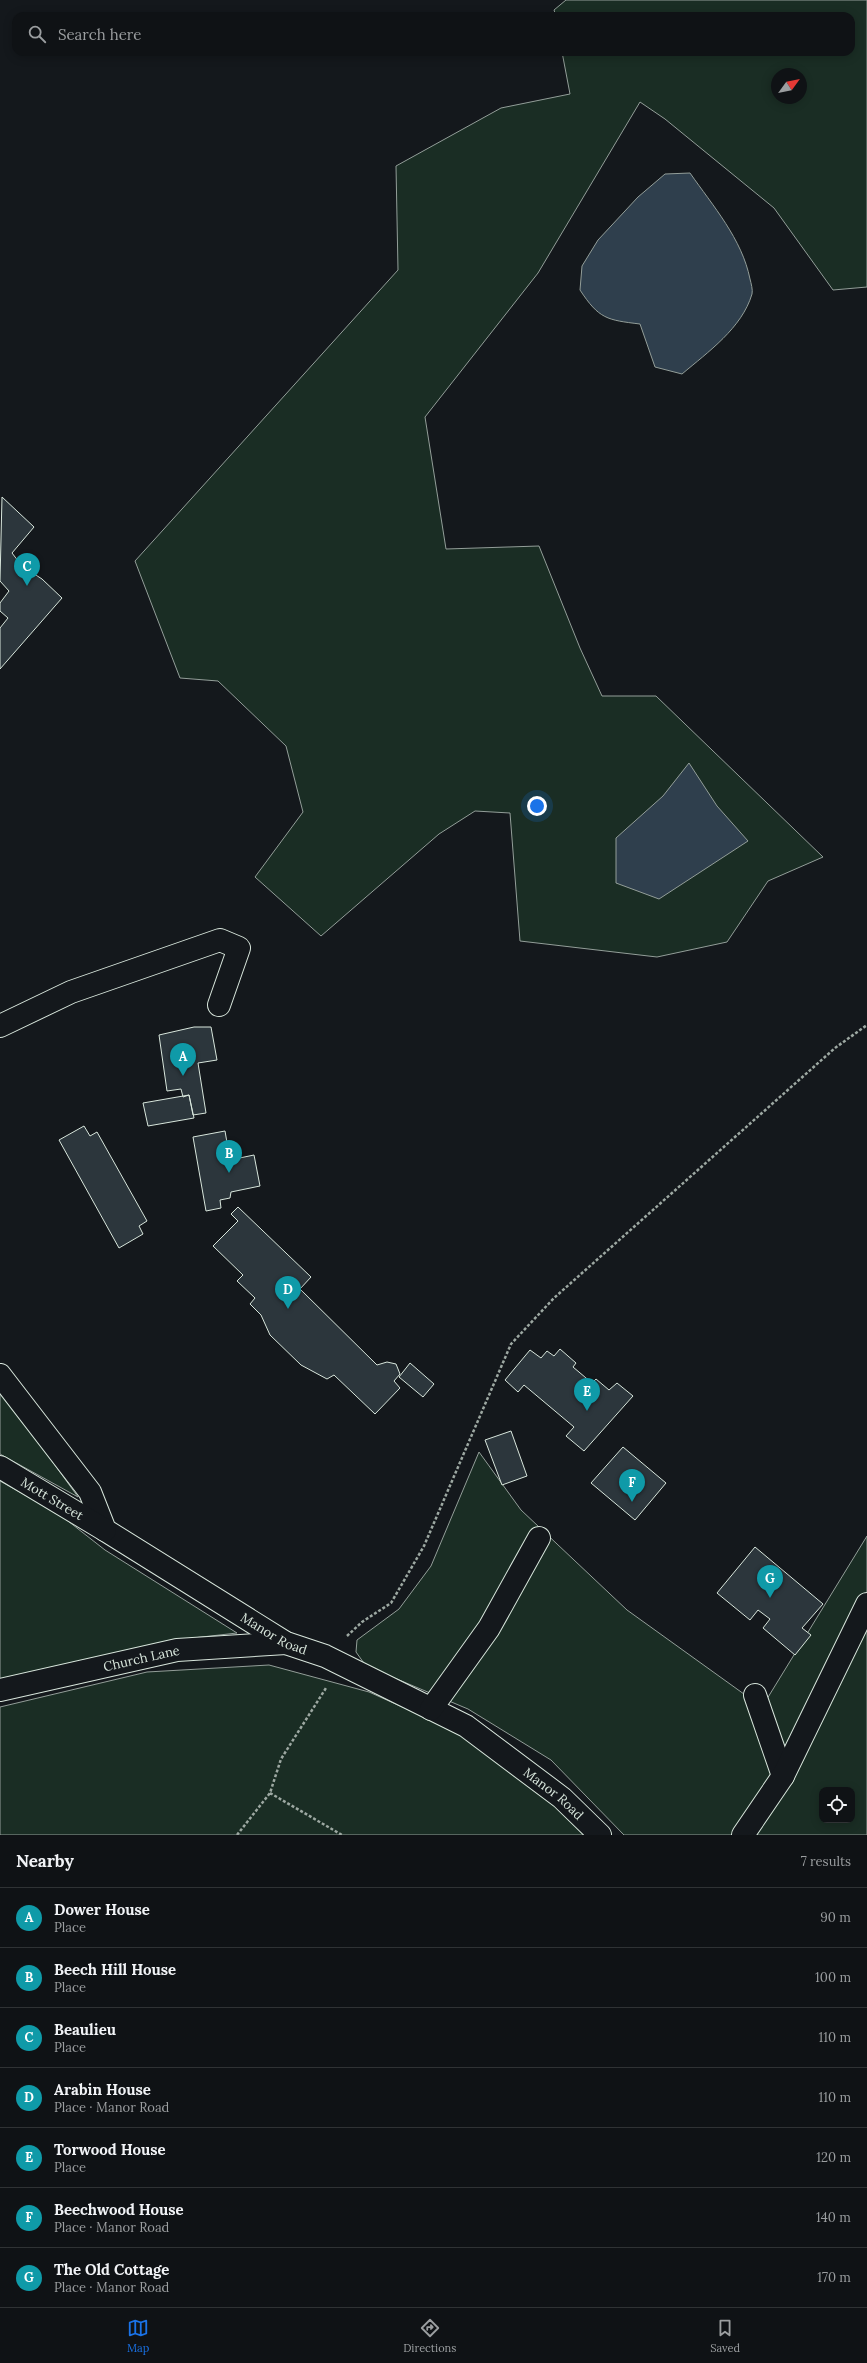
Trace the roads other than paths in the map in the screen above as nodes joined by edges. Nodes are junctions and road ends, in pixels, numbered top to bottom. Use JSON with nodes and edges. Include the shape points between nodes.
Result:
{"nodes":[{"id":1,"x":219,"y":1005,"type":"dead end"},
{"id":2,"x":0,"y":1026,"type":"edge"},
{"id":3,"x":0,"y":1375,"type":"edge"},
{"id":4,"x":0,"y":1467,"type":"edge"},
{"id":5,"x":105,"y":1530,"type":"junction"},
{"id":6,"x":539,"y":1538,"type":"dead end"},
{"id":7,"x":867,"y":1604,"type":"edge"},
{"id":8,"x":286,"y":1643,"type":"junction"},
{"id":9,"x":0,"y":1690,"type":"edge"},
{"id":10,"x":755,"y":1695,"type":"dead end"},
{"id":11,"x":431,"y":1709,"type":"junction"},
{"id":12,"x":783,"y":1776,"type":"junction"},
{"id":13,"x":600,"y":1835,"type":"edge"},
{"id":14,"x":744,"y":1835,"type":"edge"}],
"edges":[{"from":1,"to":2,"type":"street","via":[[239,948],[220,940],[71,992]]},
{"from":3,"to":5,"type":"street","via":[[90,1492]]},
{"from":4,"to":5,"type":"street","name":"Mott Street"},
{"from":5,"to":8,"type":"street","name":"Manor Road"},
{"from":6,"to":11,"type":"street","via":[[489,1628]]},
{"from":7,"to":12,"type":"street"},
{"from":8,"to":9,"type":"street","name":"Church Lane","via":[[177,1650]]},
{"from":8,"to":11,"type":"street","name":"Manor Road","via":[[325,1656]]},
{"from":10,"to":12,"type":"street"},
{"from":11,"to":13,"type":"street","name":"Manor Road","via":[[466,1726],[562,1798]]},
{"from":12,"to":14,"type":"street"}]}
